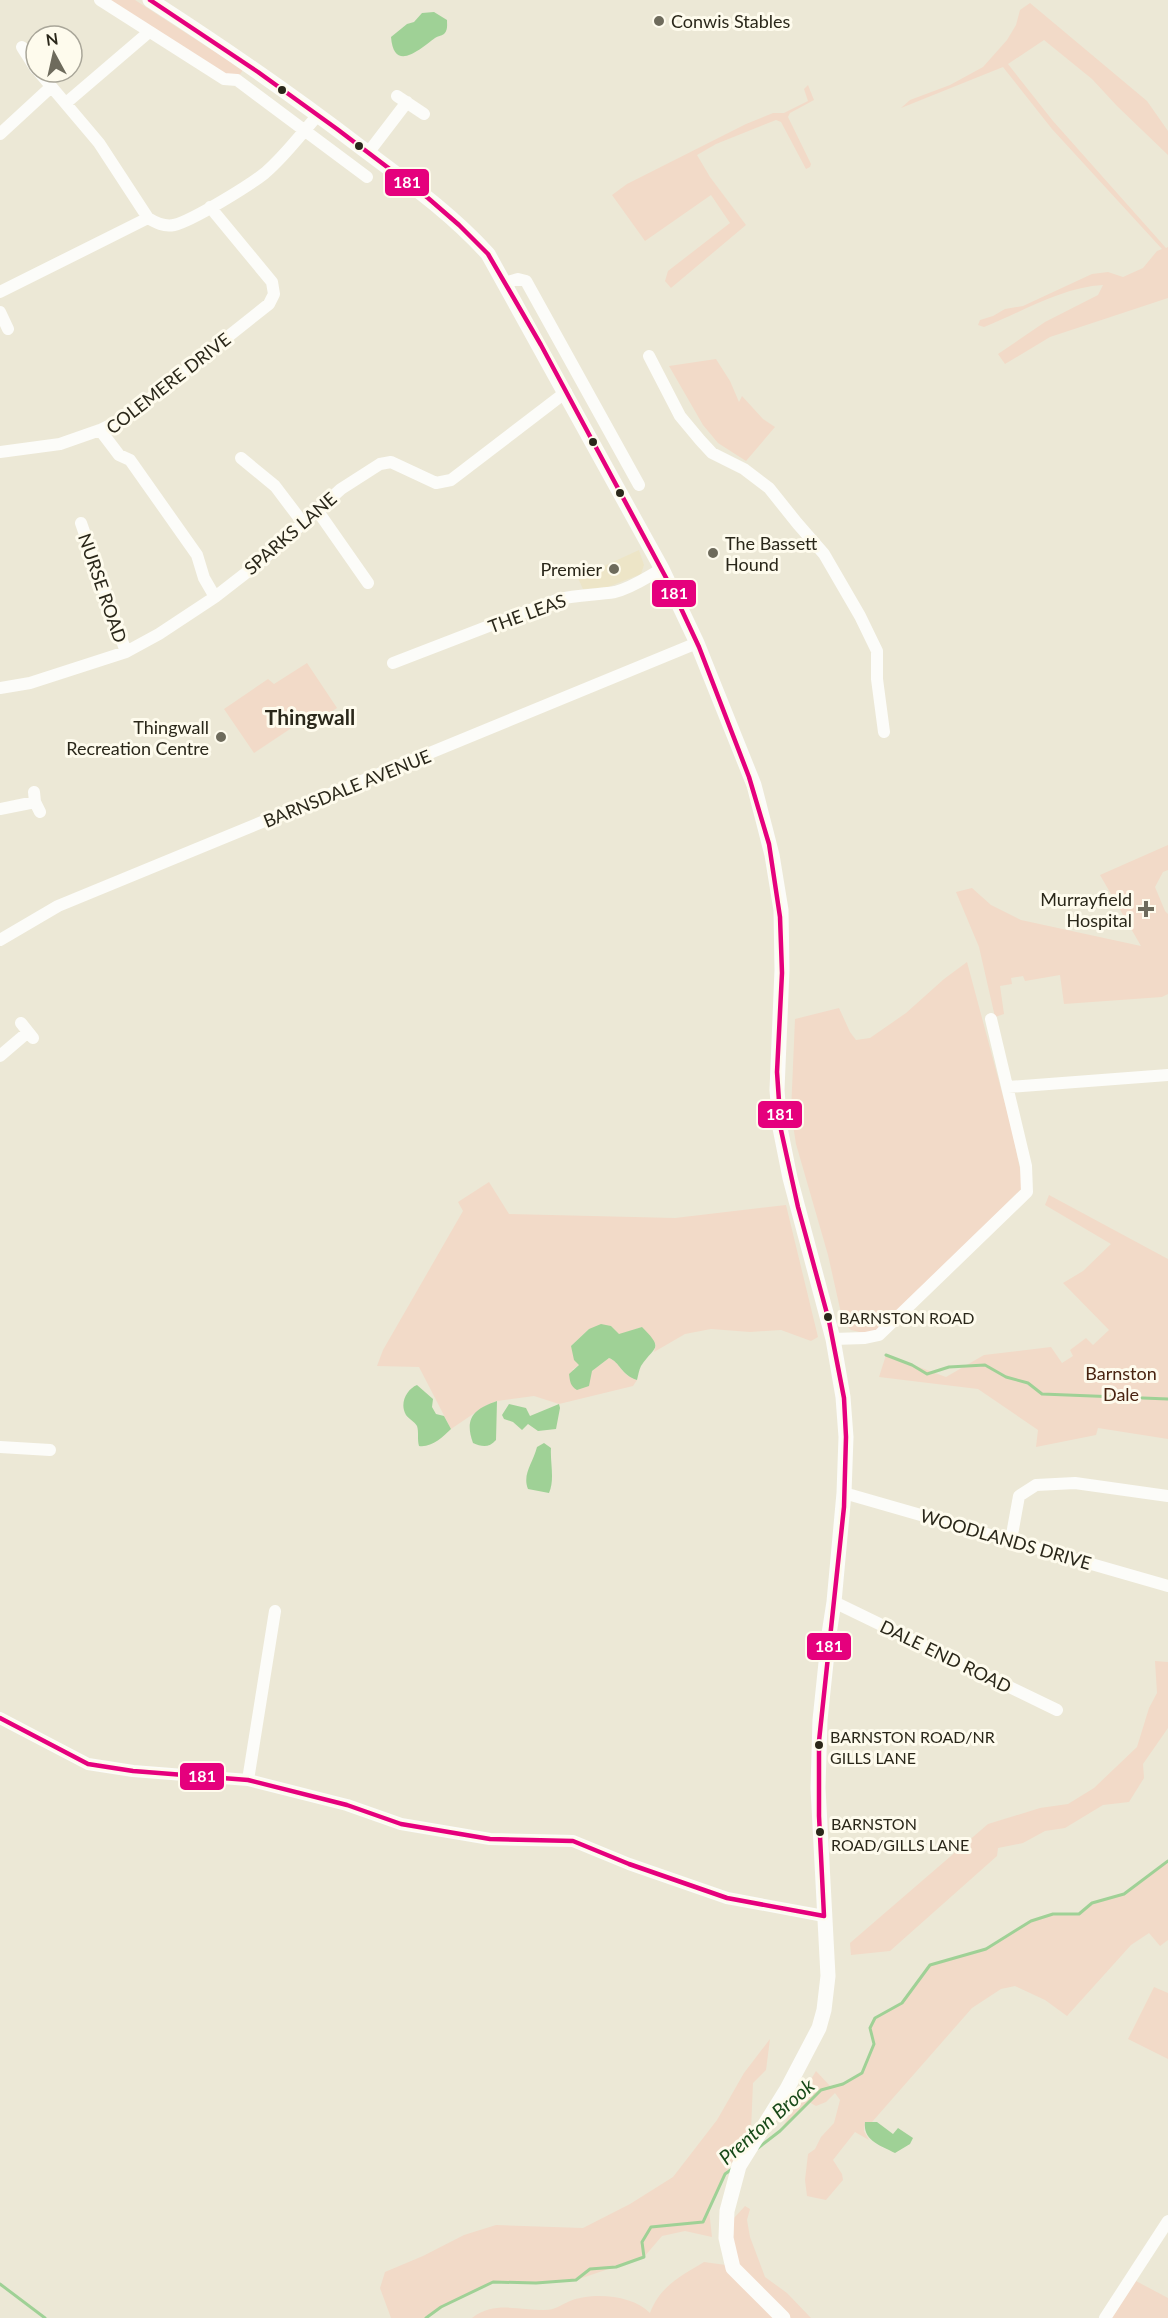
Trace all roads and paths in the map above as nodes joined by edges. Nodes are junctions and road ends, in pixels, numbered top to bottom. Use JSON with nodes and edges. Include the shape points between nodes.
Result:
{"nodes":[{"id":1,"x":100,"y":0,"type":"edge"},
{"id":2,"x":150,"y":0,"type":"edge"},
{"id":3,"x":149,"y":32,"type":"junction"},
{"id":4,"x":22,"y":47,"type":"dead end"},
{"id":5,"x":24,"y":50,"type":"edge"},
{"id":6,"x":49,"y":84,"type":"edge"},
{"id":7,"x":51,"y":87,"type":"junction"},
{"id":8,"x":66,"y":103,"type":"junction"},
{"id":9,"x":424,"y":114,"type":"dead end"},
{"id":10,"x":318,"y":115,"type":"junction"},
{"id":11,"x":304,"y":130,"type":"junction"},
{"id":12,"x":0,"y":134,"type":"edge"},
{"id":13,"x":368,"y":153,"type":"junction"},
{"id":14,"x":367,"y":177,"type":"dead end"},
{"id":15,"x":210,"y":207,"type":"junction"},
{"id":16,"x":148,"y":218,"type":"junction"},
{"id":17,"x":505,"y":283,"type":"junction"},
{"id":18,"x":0,"y":292,"type":"edge"},
{"id":19,"x":0,"y":312,"type":"edge"},
{"id":20,"x":8,"y":329,"type":"dead end"},
{"id":21,"x":649,"y":356,"type":"dead end"},
{"id":22,"x":566,"y":392,"type":"junction"},
{"id":23,"x":100,"y":430,"type":"junction"},
{"id":24,"x":0,"y":452,"type":"edge"},
{"id":25,"x":241,"y":458,"type":"dead end"},
{"id":26,"x":639,"y":485,"type":"dead end"},
{"id":27,"x":317,"y":510,"type":"junction"},
{"id":28,"x":303,"y":523,"type":"junction"},
{"id":29,"x":81,"y":524,"type":"dead end"},
{"id":30,"x":662,"y":569,"type":"junction"},
{"id":31,"x":368,"y":583,"type":"dead end"},
{"id":32,"x":215,"y":597,"type":"junction"},
{"id":33,"x":697,"y":643,"type":"junction"},
{"id":34,"x":126,"y":652,"type":"junction"},
{"id":35,"x":393,"y":663,"type":"dead end"},
{"id":36,"x":0,"y":688,"type":"edge"},
{"id":37,"x":884,"y":732,"type":"dead end"},
{"id":38,"x":36,"y":802,"type":"dead end"},
{"id":39,"x":0,"y":809,"type":"edge"},
{"id":40,"x":0,"y":940,"type":"edge"},
{"id":41,"x":991,"y":1018,"type":"dead end"},
{"id":42,"x":27,"y":1031,"type":"dead end"},
{"id":43,"x":0,"y":1056,"type":"edge"},
{"id":44,"x":1168,"y":1075,"type":"edge"},
{"id":45,"x":1008,"y":1087,"type":"junction"},
{"id":46,"x":833,"y":1338,"type":"junction"},
{"id":47,"x":0,"y":1447,"type":"edge"},
{"id":48,"x":50,"y":1449,"type":"dead end"},
{"id":49,"x":844,"y":1493,"type":"junction"},
{"id":50,"x":1168,"y":1496,"type":"edge"},
{"id":51,"x":1011,"y":1540,"type":"junction"},
{"id":52,"x":1168,"y":1586,"type":"edge"},
{"id":53,"x":834,"y":1602,"type":"junction"},
{"id":54,"x":275,"y":1611,"type":"dead end"},
{"id":55,"x":1057,"y":1710,"type":"dead end"},
{"id":56,"x":0,"y":1718,"type":"edge"},
{"id":57,"x":248,"y":1780,"type":"junction"},
{"id":58,"x":824,"y":1916,"type":"junction"},
{"id":59,"x":1168,"y":2221,"type":"edge"},
{"id":60,"x":783,"y":2318,"type":"edge"},
{"id":61,"x":1105,"y":2318,"type":"edge"}],
"edges":[{"from":1,"to":3,"type":"street"},
{"from":2,"to":10,"type":"main road"},
{"from":3,"to":8,"type":"street"},
{"from":3,"to":11,"type":"street","via":[[224,79],[237,80]]},
{"from":4,"to":5,"type":"street"},
{"from":6,"to":7,"type":"street"},
{"from":7,"to":8,"type":"street"},
{"from":7,"to":12,"type":"street"},
{"from":8,"to":16,"type":"street","via":[[99,143]]},
{"from":9,"to":13,"type":"street","via":[[402,99]]},
{"from":10,"to":11,"type":"street"},
{"from":10,"to":13,"type":"main road"},
{"from":11,"to":14,"type":"street"},
{"from":11,"to":15,"type":"street","via":[[264,174]]},
{"from":13,"to":17,"type":"main road","via":[[462,226],[488,254]]},
{"from":15,"to":16,"type":"street","via":[[173,225],[159,225]]},
{"from":15,"to":23,"type":"street","name":"COLEMERE DRIVE","via":[[272,282],[274,294],[269,304],[128,416]]},
{"from":16,"to":18,"type":"street"},
{"from":17,"to":22,"type":"main road"},
{"from":17,"to":26,"type":"street","via":[[526,281]]},
{"from":19,"to":20,"type":"street"},
{"from":21,"to":37,"type":"street","via":[[680,416],[700,440],[712,453],[744,469],[769,488],[824,554],[877,651]]},
{"from":22,"to":27,"type":"street","name":"SPARKS LANE","via":[[451,480],[436,483],[391,462],[380,464]]},
{"from":22,"to":30,"type":"main road"},
{"from":23,"to":24,"type":"street","via":[[60,444]]},
{"from":23,"to":32,"type":"street","name":"COLEMERE DRIVE","via":[[119,456],[130,460],[197,555]]},
{"from":25,"to":28,"type":"street","via":[[275,486]]},
{"from":27,"to":28,"type":"street","name":"SPARKS LANE"},
{"from":27,"to":31,"type":"street"},
{"from":28,"to":32,"type":"street","name":"SPARKS LANE"},
{"from":29,"to":34,"type":"street","name":"NURSE ROAD"},
{"from":30,"to":33,"type":"main road"},
{"from":30,"to":35,"type":"street","name":"THE LEAS","via":[[616,592],[559,599]]},
{"from":32,"to":34,"type":"street","name":"SPARKS LANE"},
{"from":33,"to":40,"type":"street","name":"BARNSDALE AVENUE","via":[[58,906]]},
{"from":33,"to":46,"type":"main road","via":[[754,786],[772,855],[781,910],[777,1090],[780,1128]]},
{"from":34,"to":36,"type":"street","name":"SPARKS LANE","via":[[30,683]]},
{"from":38,"to":39,"type":"street"},
{"from":41,"to":45,"type":"street"},
{"from":42,"to":43,"type":"street"},
{"from":44,"to":45,"type":"street"},
{"from":45,"to":46,"type":"street","via":[[1026,1166],[1027,1192],[879,1335]]},
{"from":46,"to":49,"type":"main road","via":[[846,1437]]},
{"from":47,"to":48,"type":"street"},
{"from":49,"to":51,"type":"street","name":"WOODLANDS DRIVE"},
{"from":49,"to":53,"type":"main road"},
{"from":50,"to":51,"type":"street","via":[[1075,1484],[1036,1485],[1019,1497]]},
{"from":51,"to":52,"type":"street","name":"WOODLANDS DRIVE"},
{"from":53,"to":55,"type":"street","name":"DALE END ROAD"},
{"from":53,"to":58,"type":"main road","via":[[820,1720],[818,1777]]},
{"from":54,"to":57,"type":"street"},
{"from":56,"to":57,"type":"street","via":[[88,1764]]},
{"from":57,"to":58,"type":"street","via":[[347,1805],[401,1824],[490,1839],[573,1841],[727,1898]]},
{"from":58,"to":60,"type":"main road","via":[[828,1976],[819,2028],[739,2166],[726,2211],[726,2238],[733,2268]]},
{"from":59,"to":61,"type":"street"}]}
